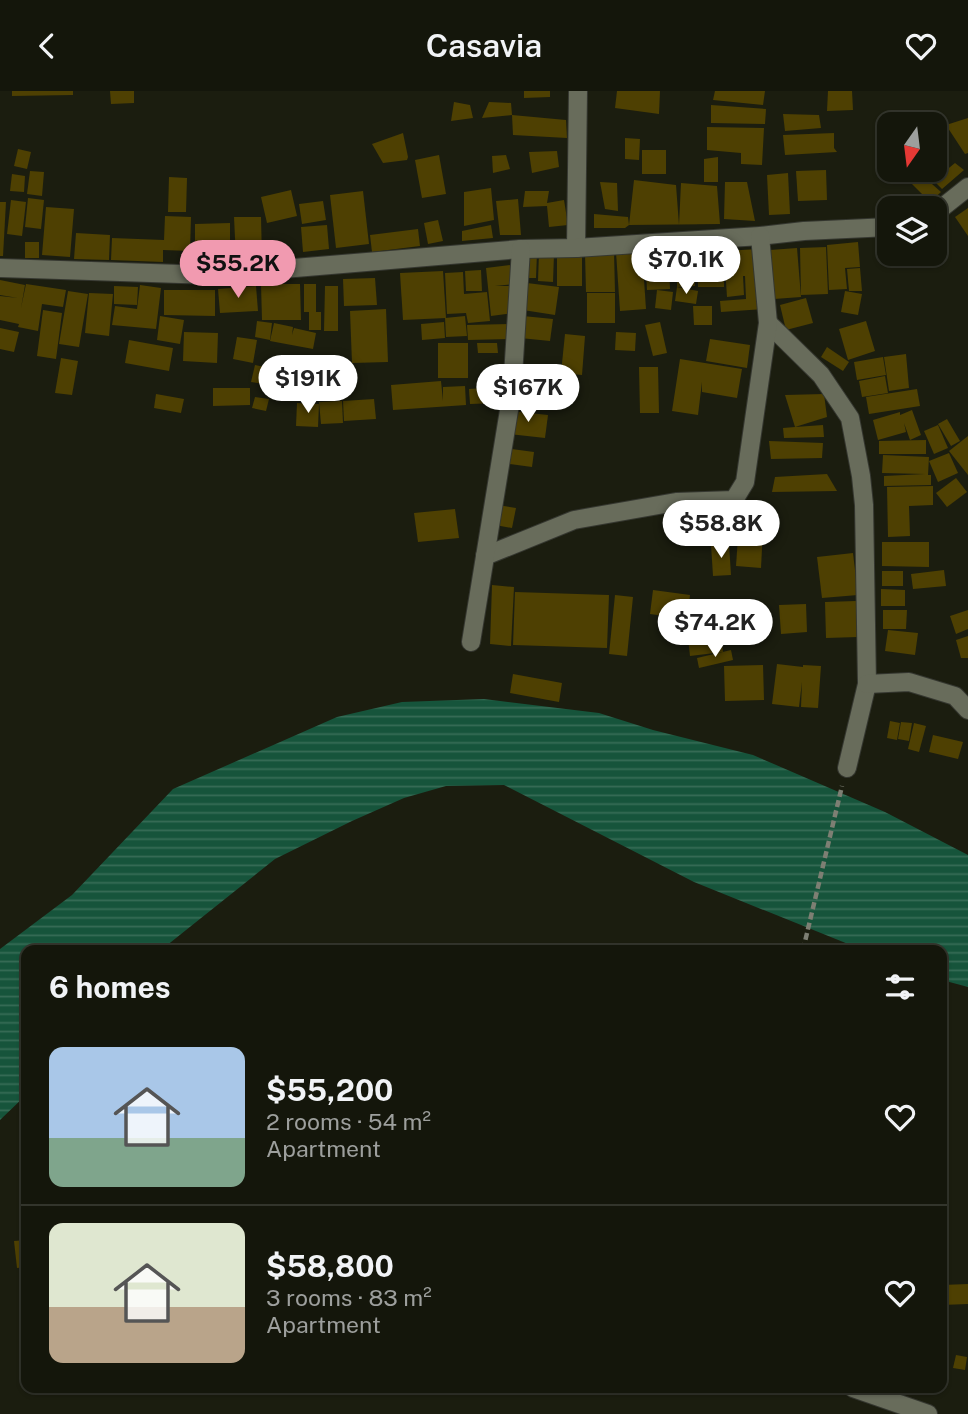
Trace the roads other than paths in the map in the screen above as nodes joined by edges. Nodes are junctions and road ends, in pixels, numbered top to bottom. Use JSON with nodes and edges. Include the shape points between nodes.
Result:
{"nodes":[{"id":1,"x":578,"y":91,"type":"edge"},
{"id":2,"x":968,"y":187,"type":"edge"},
{"id":3,"x":947,"y":204,"type":"edge"},
{"id":4,"x":877,"y":228,"type":"edge"},
{"id":5,"x":760,"y":236,"type":"junction"},
{"id":6,"x":576,"y":248,"type":"junction"},
{"id":7,"x":521,"y":249,"type":"junction"},
{"id":8,"x":0,"y":268,"type":"edge"},
{"id":9,"x":768,"y":323,"type":"junction"},
{"id":10,"x":485,"y":556,"type":"junction"},
{"id":11,"x":471,"y":642,"type":"dead end"},
{"id":12,"x":867,"y":684,"type":"junction"},
{"id":13,"x":968,"y":710,"type":"edge"},
{"id":14,"x":847,"y":768,"type":"road end"},
{"id":15,"x":867,"y":1393,"type":"edge"},
{"id":16,"x":928,"y":1414,"type":"edge"}],
"edges":[{"from":1,"to":6,"type":"street"},
{"from":2,"to":3,"type":"street"},
{"from":4,"to":5,"type":"street"},
{"from":5,"to":6,"type":"street"},
{"from":5,"to":9,"type":"street"},
{"from":6,"to":7,"type":"street"},
{"from":7,"to":8,"type":"street","via":[[211,275]]},
{"from":7,"to":10,"type":"street","via":[[512,391]]},
{"from":9,"to":10,"type":"street","via":[[745,482],[734,500],[676,502],[574,520]]},
{"from":9,"to":12,"type":"street","via":[[821,375],[850,418],[864,505]]},
{"from":10,"to":11,"type":"street"},
{"from":12,"to":13,"type":"street","via":[[909,682],[955,696]]},
{"from":12,"to":14,"type":"street"},
{"from":15,"to":16,"type":"street"}]}
